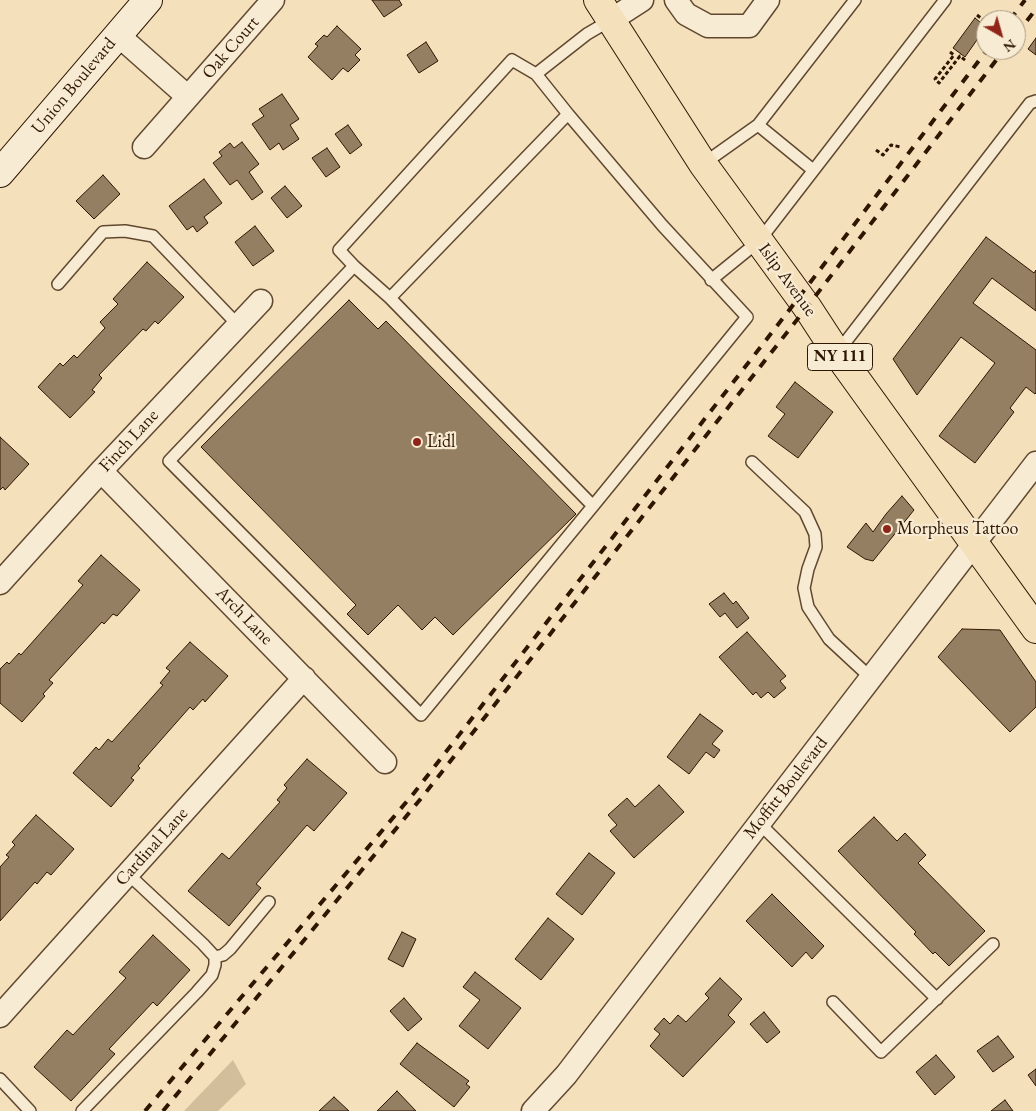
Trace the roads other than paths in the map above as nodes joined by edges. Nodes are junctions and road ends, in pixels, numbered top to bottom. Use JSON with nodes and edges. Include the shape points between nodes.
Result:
{"nodes":[{"id":1,"x":148,"y":0,"type":"edge"},
{"id":2,"x":273,"y":0,"type":"edge"},
{"id":3,"x":642,"y":0,"type":"edge"},
{"id":4,"x":676,"y":0,"type":"edge"},
{"id":5,"x":768,"y":0,"type":"edge"},
{"id":6,"x":855,"y":0,"type":"edge"},
{"id":7,"x":945,"y":0,"type":"edge"},
{"id":8,"x":604,"y":10,"type":"edge"},
{"id":9,"x":118,"y":35,"type":"junction"},
{"id":10,"x":536,"y":74,"type":"junction"},
{"id":11,"x":188,"y":97,"type":"junction"},
{"id":12,"x":1036,"y":101,"type":"edge"},
{"id":13,"x":568,"y":114,"type":"junction"},
{"id":14,"x":758,"y":126,"type":"junction"},
{"id":15,"x":144,"y":147,"type":"dead end"},
{"id":16,"x":703,"y":164,"type":"junction"},
{"id":17,"x":813,"y":170,"type":"junction"},
{"id":18,"x":0,"y":173,"type":"edge"},
{"id":19,"x":759,"y":241,"type":"junction"},
{"id":20,"x":354,"y":266,"type":"junction"},
{"id":21,"x":711,"y":280,"type":"junction"},
{"id":22,"x":58,"y":284,"type":"dead end"},
{"id":23,"x":390,"y":298,"type":"junction"},
{"id":24,"x":261,"y":301,"type":"dead end"},
{"id":25,"x":238,"y":325,"type":"junction"},
{"id":26,"x":837,"y":353,"type":"junction"},
{"id":27,"x":752,"y":462,"type":"dead end"},
{"id":28,"x":1036,"y":463,"type":"edge"},
{"id":29,"x":101,"y":471,"type":"junction"},
{"id":30,"x":593,"y":506,"type":"junction"},
{"id":31,"x":974,"y":544,"type":"junction"},
{"id":32,"x":0,"y":583,"type":"edge"},
{"id":33,"x":1036,"y":629,"type":"edge"},
{"id":34,"x":304,"y":678,"type":"junction"},
{"id":35,"x":872,"y":678,"type":"junction"},
{"id":36,"x":385,"y":762,"type":"dead end"},
{"id":37,"x":760,"y":823,"type":"junction"},
{"id":38,"x":128,"y":874,"type":"junction"},
{"id":39,"x":269,"y":902,"type":"dead end"},
{"id":40,"x":992,"y":944,"type":"dead end"},
{"id":41,"x":215,"y":957,"type":"junction"},
{"id":42,"x":937,"y":999,"type":"junction"},
{"id":43,"x":834,"y":1002,"type":"dead end"},
{"id":44,"x":0,"y":1016,"type":"edge"},
{"id":45,"x":0,"y":1078,"type":"edge"},
{"id":46,"x":30,"y":1111,"type":"edge"},
{"id":47,"x":82,"y":1111,"type":"edge"},
{"id":48,"x":533,"y":1111,"type":"edge"}],
"edges":[{"from":1,"to":9,"type":"main road","name":"Union Boulevard"},
{"from":2,"to":11,"type":"street","name":"Oak Court"},
{"from":3,"to":8,"type":"street"},
{"from":4,"to":5,"type":"street","via":[[686,14],[708,26],[749,26]]},
{"from":6,"to":14,"type":"lane"},
{"from":7,"to":17,"type":"lane"},
{"from":8,"to":10,"type":"lane","via":[[587,34]]},
{"from":8,"to":16,"type":"main road","name":"Islip Avenue","number":"NY 111"},
{"from":9,"to":11,"type":"street"},
{"from":9,"to":18,"type":"main road","name":"Union Boulevard"},
{"from":10,"to":13,"type":"lane"},
{"from":10,"to":20,"type":"lane","via":[[512,60],[339,250]]},
{"from":11,"to":15,"type":"street","name":"Oak Court"},
{"from":12,"to":26,"type":"lane","via":[[1030,103]]},
{"from":13,"to":21,"type":"lane"},
{"from":13,"to":23,"type":"lane"},
{"from":14,"to":16,"type":"lane"},
{"from":14,"to":17,"type":"lane"},
{"from":16,"to":19,"type":"main road","name":"Islip Avenue","number":"NY 111"},
{"from":17,"to":19,"type":"lane"},
{"from":19,"to":21,"type":"lane"},
{"from":19,"to":26,"type":"main road","name":"Islip Avenue","number":"NY 111"},
{"from":20,"to":23,"type":"lane"},
{"from":20,"to":30,"type":"lane","via":[[169,461],[421,715]]},
{"from":21,"to":30,"type":"lane","via":[[747,317]]},
{"from":22,"to":25,"type":"lane","via":[[103,232],[125,231],[153,236]]},
{"from":23,"to":30,"type":"lane"},
{"from":24,"to":25,"type":"street","name":"Finch Lane"},
{"from":25,"to":29,"type":"street","name":"Finch Lane"},
{"from":26,"to":31,"type":"main road","name":"Islip Avenue","number":"NY 111"},
{"from":27,"to":35,"type":"lane","via":[[805,512],[815,534],[816,547],[804,588],[808,607],[828,638]]},
{"from":28,"to":31,"type":"street","name":"Moffitt Boulevard"},
{"from":29,"to":32,"type":"street","name":"Finch Lane"},
{"from":29,"to":34,"type":"street","name":"Arch Lane"},
{"from":31,"to":33,"type":"main road","name":"Islip Avenue","number":"NY 111"},
{"from":31,"to":35,"type":"street","name":"Moffitt Boulevard"},
{"from":34,"to":36,"type":"street","name":"Arch Lane"},
{"from":34,"to":38,"type":"street","name":"Cardinal Lane"},
{"from":35,"to":37,"type":"street","name":"Moffitt Boulevard"},
{"from":37,"to":42,"type":"lane"},
{"from":37,"to":48,"type":"street","name":"Moffitt Boulevard","via":[[566,1074]]},
{"from":38,"to":41,"type":"lane"},
{"from":38,"to":44,"type":"street","name":"Cardinal Lane"},
{"from":39,"to":41,"type":"lane","via":[[230,949]]},
{"from":40,"to":42,"type":"lane"},
{"from":41,"to":47,"type":"lane","via":[[212,975]]},
{"from":42,"to":43,"type":"lane","via":[[881,1052]]},
{"from":45,"to":46,"type":"lane"}]}
